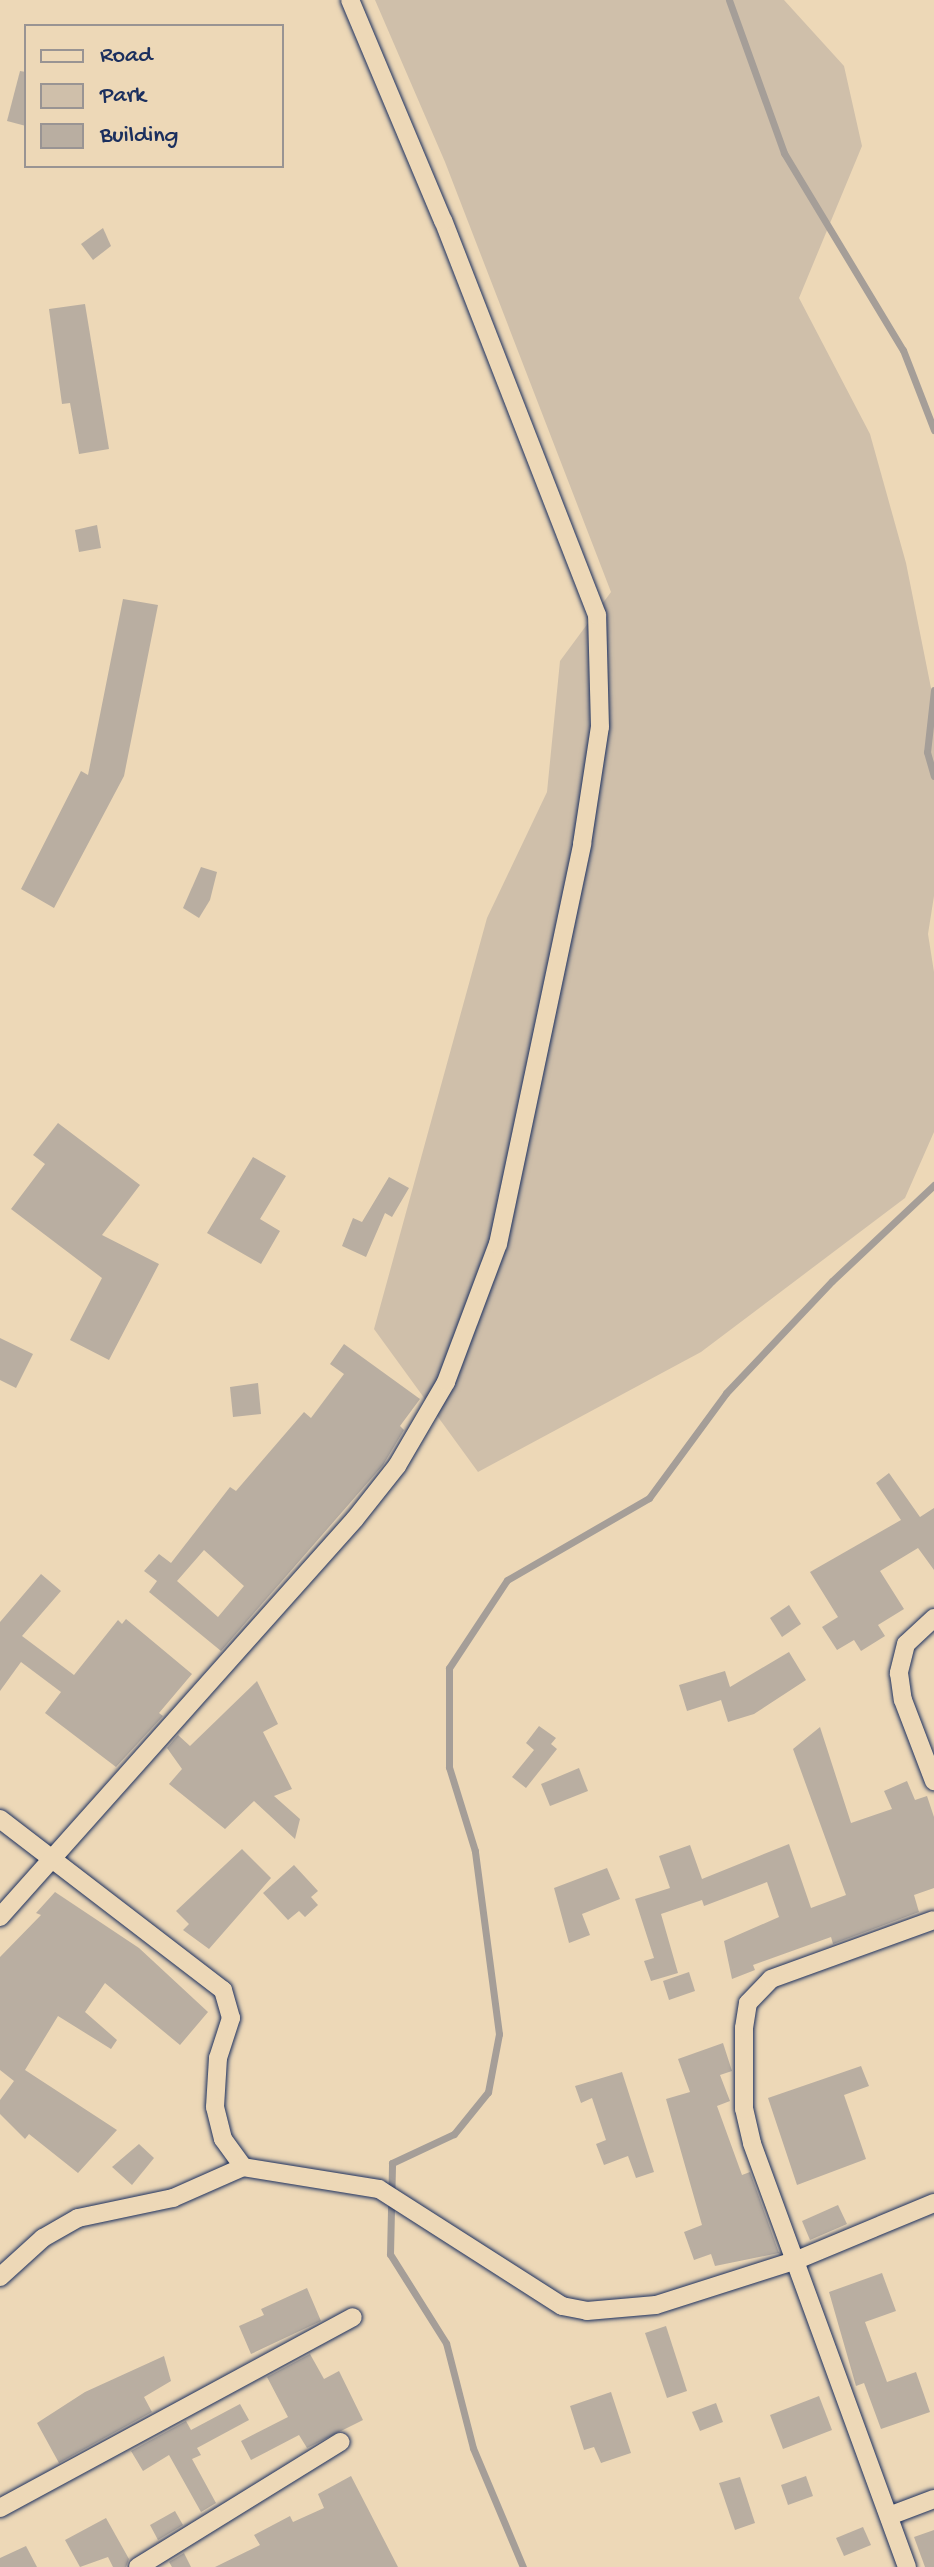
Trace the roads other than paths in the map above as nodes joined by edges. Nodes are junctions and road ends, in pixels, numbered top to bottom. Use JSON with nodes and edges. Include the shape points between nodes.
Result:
{"nodes":[{"id":1,"x":350,"y":0,"type":"edge"},
{"id":2,"x":934,"y":1618,"type":"edge"},
{"id":3,"x":934,"y":1781,"type":"edge"},
{"id":4,"x":0,"y":1819,"type":"edge"},
{"id":5,"x":51,"y":1861,"type":"junction"},
{"id":6,"x":0,"y":1917,"type":"edge"},
{"id":7,"x":934,"y":1920,"type":"edge"},
{"id":8,"x":243,"y":2167,"type":"junction"},
{"id":9,"x":934,"y":2203,"type":"edge"},
{"id":10,"x":797,"y":2260,"type":"junction"},
{"id":11,"x":0,"y":2277,"type":"edge"},
{"id":12,"x":353,"y":2317,"type":"dead end"},
{"id":13,"x":340,"y":2442,"type":"dead end"},
{"id":14,"x":934,"y":2499,"type":"edge"},
{"id":15,"x":0,"y":2508,"type":"edge"},
{"id":16,"x":889,"y":2516,"type":"junction"},
{"id":17,"x":138,"y":2567,"type":"edge"},
{"id":18,"x":907,"y":2567,"type":"edge"}],
"edges":[{"from":1,"to":5,"type":"street","via":[[597,615],[600,727],[582,844],[498,1244],[446,1382],[397,1466],[355,1519]]},
{"from":2,"to":3,"type":"street","via":[[906,1644],[899,1673],[903,1700]]},
{"from":4,"to":5,"type":"street"},
{"from":5,"to":6,"type":"street"},
{"from":5,"to":8,"type":"street","via":[[228,1996],[231,2018],[218,2058],[215,2107],[223,2139]]},
{"from":7,"to":10,"type":"street","via":[[771,1979],[748,2003],[744,2109]]},
{"from":8,"to":10,"type":"street","via":[[379,2189],[553,2302],[573,2309],[656,2305]]},
{"from":8,"to":11,"type":"street","via":[[173,2198],[78,2218],[43,2238]]},
{"from":9,"to":10,"type":"street"},
{"from":10,"to":16,"type":"street"},
{"from":12,"to":15,"type":"street"},
{"from":13,"to":17,"type":"street"},
{"from":14,"to":16,"type":"street"},
{"from":16,"to":18,"type":"street"}]}
